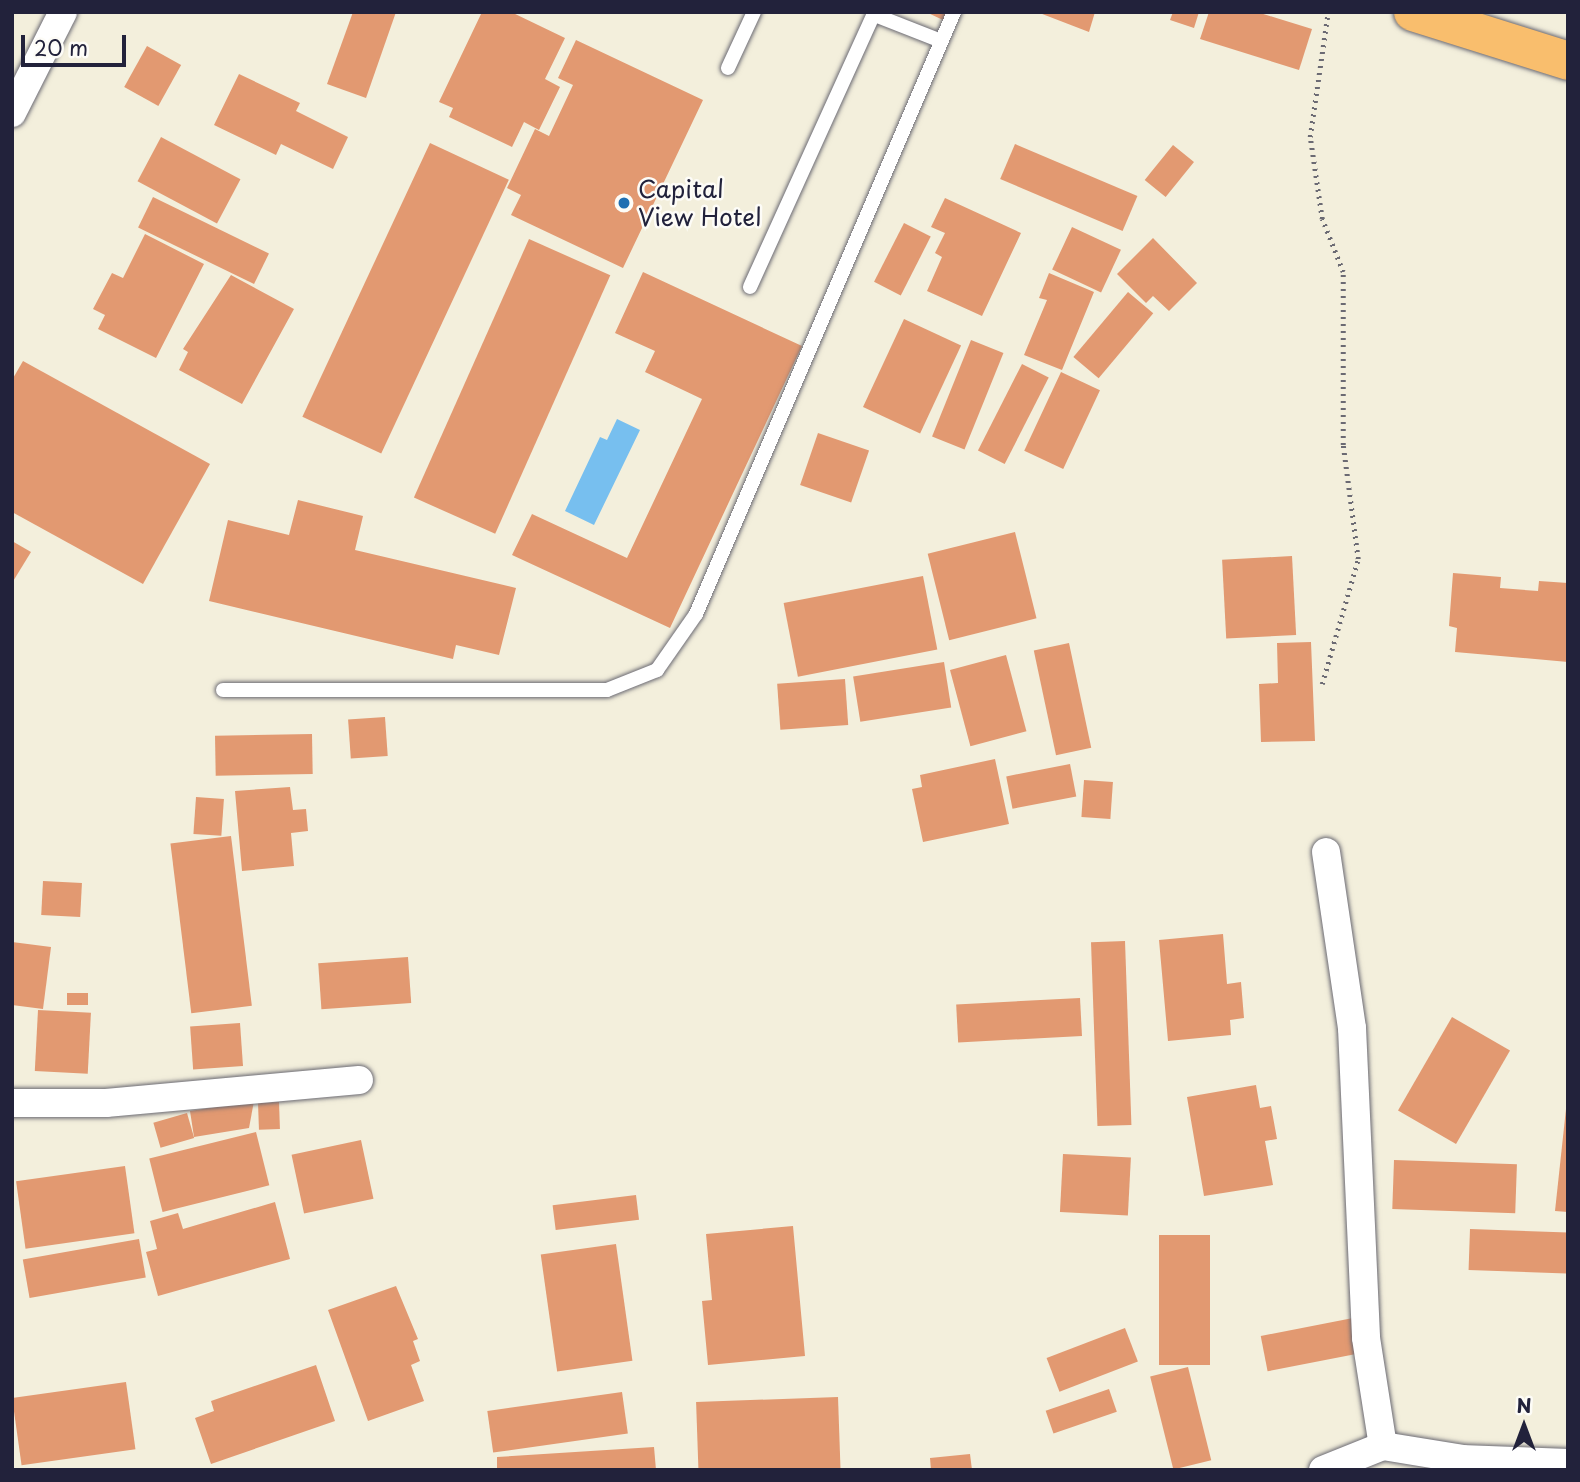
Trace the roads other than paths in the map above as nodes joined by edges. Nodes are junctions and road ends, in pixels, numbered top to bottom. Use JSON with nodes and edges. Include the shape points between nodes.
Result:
{"nodes":[{"id":1,"x":62,"y":12,"type":"edge"},
{"id":2,"x":754,"y":12,"type":"edge"},
{"id":3,"x":954,"y":12,"type":"edge"},
{"id":4,"x":1413,"y":12,"type":"edge"},
{"id":5,"x":875,"y":14,"type":"edge"},
{"id":6,"x":941,"y":41,"type":"junction"},
{"id":7,"x":1568,"y":61,"type":"edge"},
{"id":8,"x":728,"y":68,"type":"dead end"},
{"id":9,"x":12,"y":113,"type":"edge"},
{"id":10,"x":750,"y":287,"type":"dead end"},
{"id":11,"x":223,"y":690,"type":"dead end"},
{"id":12,"x":1326,"y":852,"type":"dead end"},
{"id":13,"x":359,"y":1080,"type":"dead end"},
{"id":14,"x":12,"y":1103,"type":"edge"},
{"id":15,"x":1383,"y":1446,"type":"junction"},
{"id":16,"x":1568,"y":1463,"type":"edge"},
{"id":17,"x":1323,"y":1470,"type":"edge"}],
"edges":[{"from":1,"to":9,"type":"street"},
{"from":2,"to":8,"type":"lane"},
{"from":3,"to":6,"type":"lane"},
{"from":4,"to":7,"type":"highway"},
{"from":5,"to":6,"type":"lane"},
{"from":5,"to":10,"type":"lane"},
{"from":6,"to":11,"type":"lane","via":[[696,614],[657,670],[607,690]]},
{"from":12,"to":15,"type":"street","via":[[1352,1028],[1366,1338]]},
{"from":13,"to":14,"type":"street","via":[[106,1103]]},
{"from":15,"to":16,"type":"street","via":[[1462,1459]]},
{"from":15,"to":17,"type":"street"}]}
